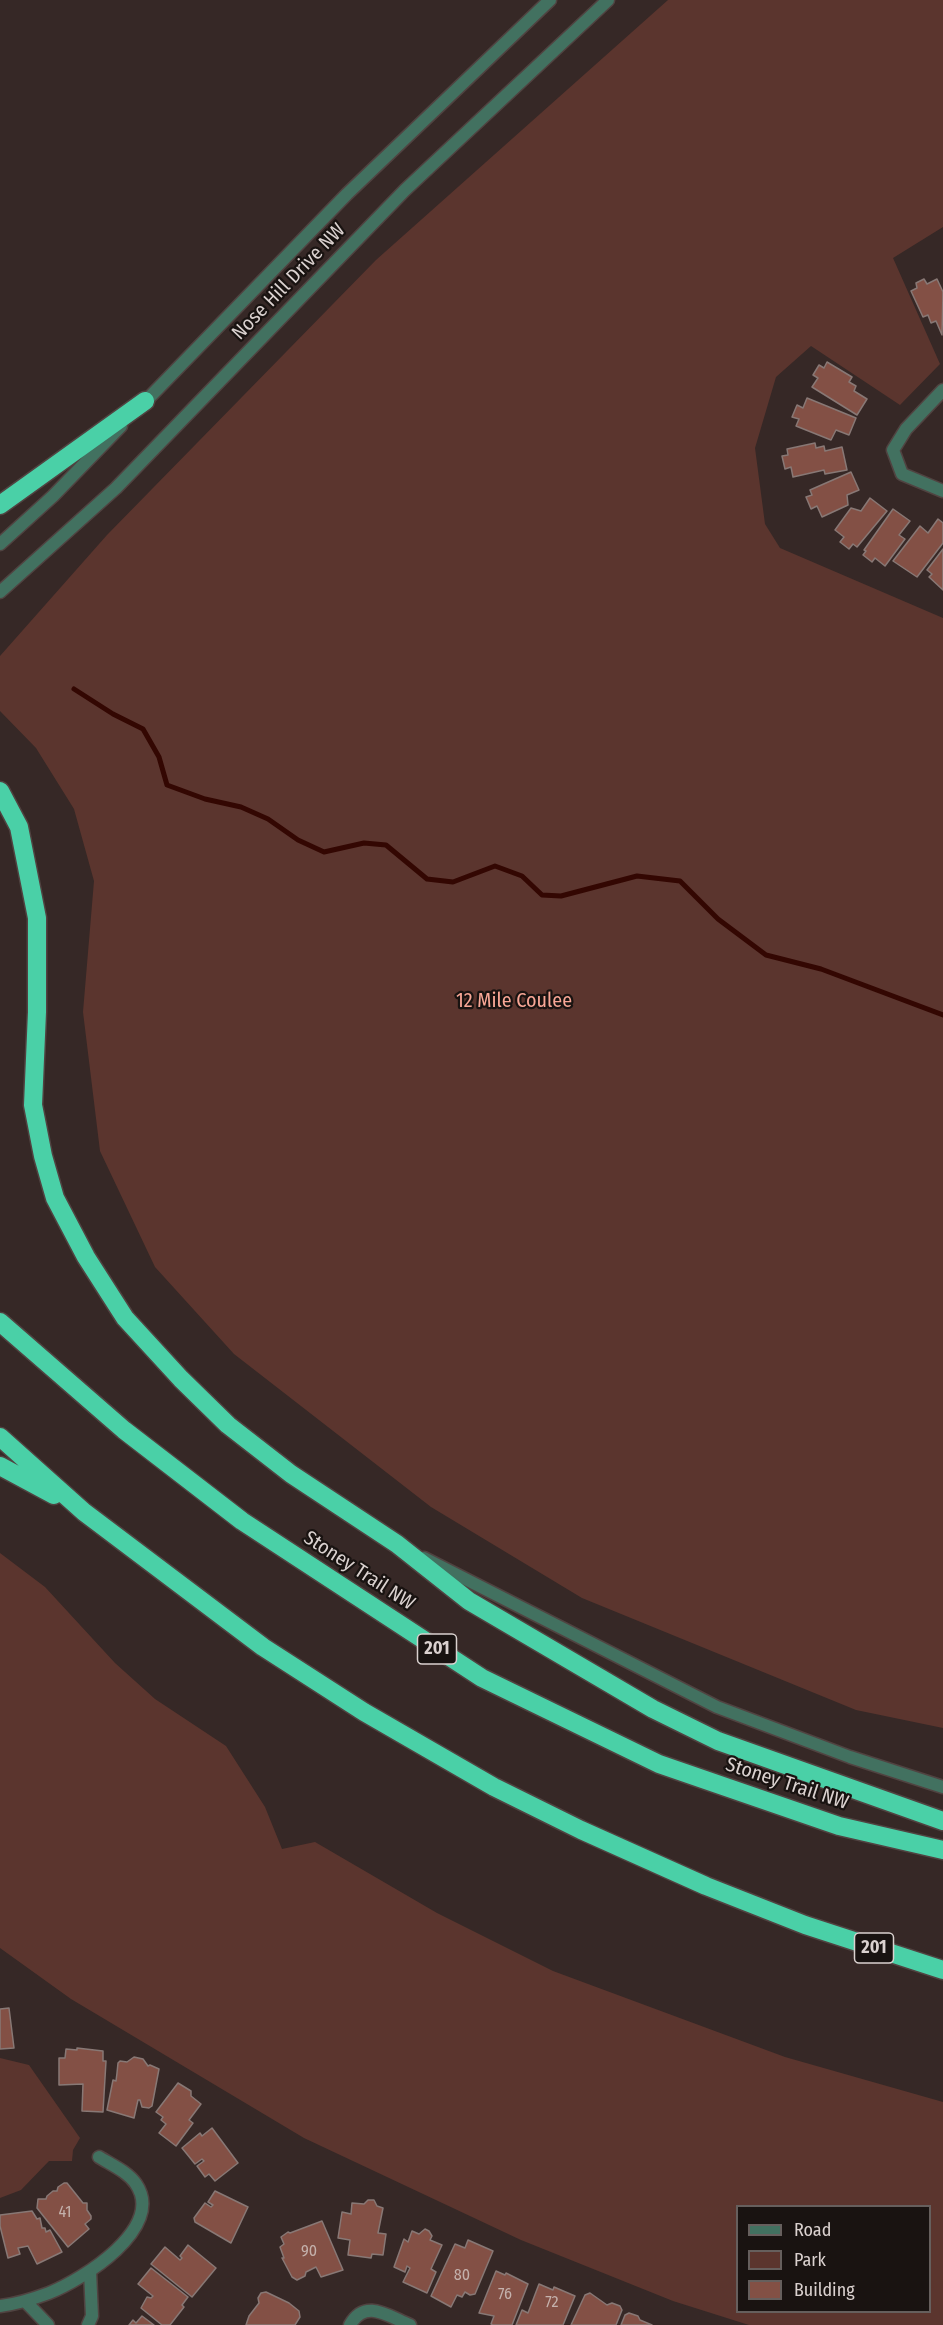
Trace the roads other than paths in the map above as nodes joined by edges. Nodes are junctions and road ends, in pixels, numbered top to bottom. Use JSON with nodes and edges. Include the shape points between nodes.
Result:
{"nodes":[{"id":1,"x":550,"y":0,"type":"edge"},
{"id":2,"x":608,"y":0,"type":"edge"},
{"id":3,"x":943,"y":390,"type":"edge"},
{"id":4,"x":145,"y":401,"type":"junction"},
{"id":5,"x":943,"y":491,"type":"edge"},
{"id":6,"x":0,"y":505,"type":"edge"},
{"id":7,"x":0,"y":544,"type":"edge"},
{"id":8,"x":0,"y":592,"type":"edge"},
{"id":9,"x":0,"y":790,"type":"edge"},
{"id":10,"x":0,"y":1322,"type":"edge"},
{"id":11,"x":0,"y":1437,"type":"edge"},
{"id":12,"x":0,"y":1466,"type":"edge"},
{"id":13,"x":84,"y":1512,"type":"junction"},
{"id":14,"x":397,"y":1544,"type":"junction"},
{"id":15,"x":943,"y":1787,"type":"edge"},
{"id":16,"x":943,"y":1821,"type":"edge"},
{"id":17,"x":943,"y":1850,"type":"edge"},
{"id":18,"x":943,"y":1970,"type":"edge"},
{"id":19,"x":99,"y":2157,"type":"dead end"},
{"id":20,"x":90,"y":2271,"type":"junction"},
{"id":21,"x":26,"y":2301,"type":"junction"},
{"id":22,"x":0,"y":2306,"type":"edge"},
{"id":23,"x":48,"y":2325,"type":"edge"},
{"id":24,"x":88,"y":2325,"type":"edge"},
{"id":25,"x":350,"y":2325,"type":"edge"},
{"id":26,"x":410,"y":2325,"type":"edge"}],
"edges":[{"from":1,"to":4,"type":"street","name":"Nose Hill Drive NW","via":[[347,194]]},
{"from":2,"to":8,"type":"street","name":"Nose Hill Drive NW","via":[[405,190],[116,488]]},
{"from":3,"to":5,"type":"street","via":[[906,429],[893,450],[902,474]]},
{"from":4,"to":6,"type":"highway"},
{"from":4,"to":7,"type":"street","name":"Nose Hill Drive NW","via":[[53,496]]},
{"from":9,"to":14,"type":"highway","via":[[19,826],[37,918],[33,1105],[55,1198],[86,1257],[125,1318],[228,1425],[291,1474]]},
{"from":10,"to":17,"type":"highway","name":"Stoney Trail NW","number":"201","via":[[124,1430],[242,1521],[483,1677],[659,1764],[839,1826]]},
{"from":11,"to":13,"type":"highway","number":"201"},
{"from":12,"to":13,"type":"highway"},
{"from":13,"to":18,"type":"highway","number":"201","via":[[263,1647],[364,1712],[494,1787],[706,1886],[805,1925]]},
{"from":14,"to":15,"type":"street","via":[[717,1707]]},
{"from":14,"to":16,"type":"highway","via":[[469,1601],[653,1709],[718,1741]]},
{"from":19,"to":20,"type":"street","via":[[129,2176],[137,2186],[142,2216],[128,2238]]},
{"from":20,"to":21,"type":"street"},
{"from":20,"to":24,"type":"street","via":[[92,2316]]},
{"from":21,"to":22,"type":"street"},
{"from":21,"to":23,"type":"street"},
{"from":25,"to":26,"type":"street","via":[[359,2313],[370,2310]]}]}
